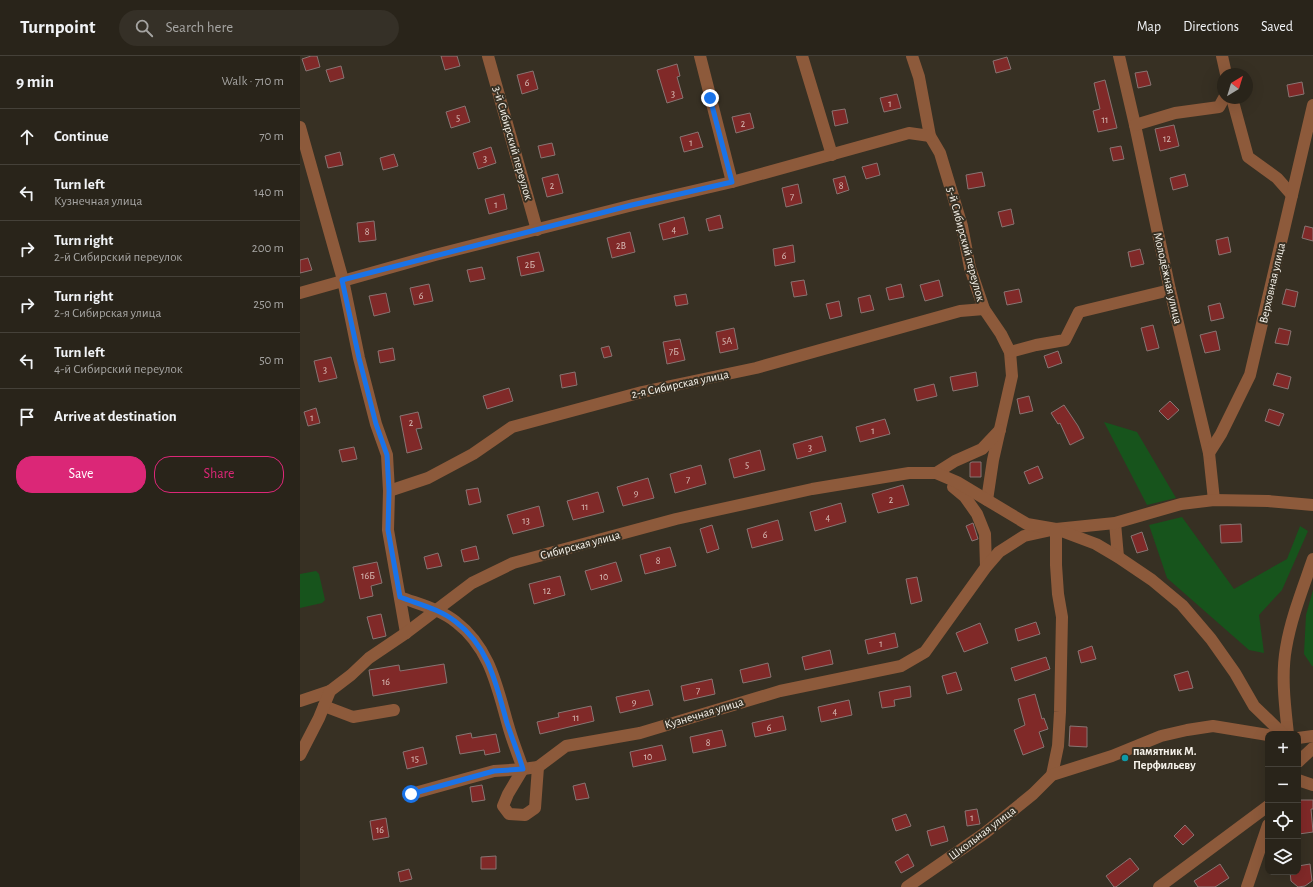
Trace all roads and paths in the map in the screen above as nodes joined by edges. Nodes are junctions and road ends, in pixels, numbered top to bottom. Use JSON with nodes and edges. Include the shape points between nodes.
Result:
{"nodes":[{"id":1,"x":488,"y":56,"type":"edge"},
{"id":2,"x":700,"y":56,"type":"edge"},
{"id":3,"x":802,"y":56,"type":"edge"},
{"id":4,"x":912,"y":56,"type":"edge"},
{"id":5,"x":1119,"y":56,"type":"edge"},
{"id":6,"x":1222,"y":56,"type":"edge"},
{"id":7,"x":1225,"y":68,"type":"edge"},
{"id":8,"x":1221,"y":104,"type":"edge"},
{"id":9,"x":1234,"y":104,"type":"edge"},
{"id":10,"x":1313,"y":105,"type":"edge"},
{"id":11,"x":1135,"y":125,"type":"junction"},
{"id":12,"x":300,"y":127,"type":"edge"},
{"id":13,"x":930,"y":136,"type":"junction"},
{"id":14,"x":832,"y":155,"type":"junction"},
{"id":15,"x":732,"y":182,"type":"junction"},
{"id":16,"x":1292,"y":194,"type":"junction"},
{"id":17,"x":537,"y":230,"type":"junction"},
{"id":18,"x":342,"y":280,"type":"junction"},
{"id":19,"x":1170,"y":290,"type":"junction"},
{"id":20,"x":300,"y":293,"type":"edge"},
{"id":21,"x":984,"y":310,"type":"junction"},
{"id":22,"x":1010,"y":352,"type":"junction"},
{"id":23,"x":1000,"y":430,"type":"junction"},
{"id":24,"x":1209,"y":453,"type":"junction"},
{"id":25,"x":936,"y":473,"type":"junction"},
{"id":26,"x":389,"y":491,"type":"junction"},
{"id":27,"x":987,"y":500,"type":"junction"},
{"id":28,"x":1214,"y":500,"type":"junction"},
{"id":29,"x":1313,"y":505,"type":"edge"},
{"id":30,"x":1115,"y":523,"type":"junction"},
{"id":31,"x":1056,"y":530,"type":"junction"},
{"id":32,"x":1118,"y":556,"type":"junction"},
{"id":33,"x":1313,"y":559,"type":"edge"},
{"id":34,"x":986,"y":567,"type":"junction"},
{"id":35,"x":400,"y":597,"type":"junction"},
{"id":36,"x":436,"y":610,"type":"junction"},
{"id":37,"x":406,"y":633,"type":"junction"},
{"id":38,"x":330,"y":691,"type":"junction"},
{"id":39,"x":300,"y":701,"type":"edge"},
{"id":40,"x":324,"y":706,"type":"junction"},
{"id":41,"x":394,"y":710,"type":"dead end"},
{"id":42,"x":1280,"y":731,"type":"edge"},
{"id":43,"x":1288,"y":731,"type":"edge"},
{"id":44,"x":1265,"y":735,"type":"edge"},
{"id":45,"x":1313,"y":736,"type":"edge"},
{"id":46,"x":1301,"y":738,"type":"edge"},
{"id":47,"x":1313,"y":748,"type":"edge"},
{"id":48,"x":300,"y":755,"type":"edge"},
{"id":49,"x":1301,"y":759,"type":"edge"},
{"id":50,"x":538,"y":767,"type":"junction"},
{"id":51,"x":523,"y":769,"type":"junction"},
{"id":52,"x":1052,"y":775,"type":"junction"},
{"id":53,"x":1301,"y":781,"type":"edge"},
{"id":54,"x":1313,"y":785,"type":"edge"},
{"id":55,"x":411,"y":794,"type":"dead end"},
{"id":56,"x":1265,"y":808,"type":"edge"},
{"id":57,"x":1265,"y":834,"type":"edge"},
{"id":58,"x":907,"y":887,"type":"edge"},
{"id":59,"x":1159,"y":887,"type":"edge"},
{"id":60,"x":1247,"y":887,"type":"edge"}],
"edges":[{"from":1,"to":17,"type":"street","name":"3-й Сибирский переулок"},
{"from":2,"to":15,"type":"street"},
{"from":3,"to":14,"type":"street"},
{"from":4,"to":13,"type":"street","name":"5-й Сибирский переулок","via":[[919,76]]},
{"from":5,"to":11,"type":"street","name":"Молодёжная улица"},
{"from":6,"to":7,"type":"street"},
{"from":8,"to":11,"type":"street","via":[[1219,107],[1175,113]]},
{"from":9,"to":16,"type":"street","via":[[1248,157],[1277,178]]},
{"from":10,"to":16,"type":"street","name":"Верховная улица"},
{"from":11,"to":19,"type":"street","name":"Молодёжная улица"},
{"from":12,"to":18,"type":"street"},
{"from":13,"to":14,"type":"street","via":[[909,133]]},
{"from":13,"to":21,"type":"street","name":"5-й Сибирский переулок","via":[[940,153],[962,226],[970,268]]},
{"from":14,"to":15,"type":"street"},
{"from":15,"to":17,"type":"street"},
{"from":16,"to":24,"type":"street","name":"Верховная улица","via":[[1250,375]]},
{"from":17,"to":18,"type":"street"},
{"from":18,"to":20,"type":"street"},
{"from":18,"to":26,"type":"street","via":[[359,358],[387,455]]},
{"from":19,"to":22,"type":"street","via":[[1079,312],[1065,340]]},
{"from":19,"to":24,"type":"street","name":"Молодёжная улица"},
{"from":21,"to":22,"type":"street","name":"5-й Сибирский переулок"},
{"from":21,"to":26,"type":"street","name":"2-я Сибирская улица","via":[[960,311],[756,368],[642,392],[512,427],[473,454],[428,478]]},
{"from":22,"to":23,"type":"street","name":"5-й Сибирский переулок","via":[[1012,376]]},
{"from":23,"to":25,"type":"street","via":[[982,448]]},
{"from":23,"to":27,"type":"street","name":"5-й Сибирский переулок"},
{"from":24,"to":28,"type":"street","name":"Молодёжная улица"},
{"from":25,"to":27,"type":"street"},
{"from":25,"to":34,"type":"street","via":[[966,497],[976,514],[985,534]]},
{"from":25,"to":36,"type":"street","name":"Сибирская улица","via":[[909,473],[804,491],[676,519],[513,563],[472,583]]},
{"from":26,"to":35,"type":"street","via":[[388,530]]},
{"from":27,"to":31,"type":"street","via":[[1027,524]]},
{"from":28,"to":29,"type":"street"},
{"from":28,"to":30,"type":"street","via":[[1180,504]]},
{"from":30,"to":31,"type":"street"},
{"from":30,"to":32,"type":"street"},
{"from":31,"to":32,"type":"street","via":[[1096,544]]},
{"from":31,"to":34,"type":"street","name":"Кузнечная улица","via":[[1024,536],[999,552]]},
{"from":31,"to":52,"type":"street","via":[[1058,594],[1062,617],[1058,746]]},
{"from":32,"to":42,"type":"street","via":[[1182,605],[1211,639],[1254,706]]},
{"from":33,"to":43,"type":"street","via":[[1286,648],[1284,694]]},
{"from":34,"to":50,"type":"street","name":"Кузнечная улица","via":[[925,652],[901,666],[780,691],[640,732],[566,746]]},
{"from":35,"to":36,"type":"street"},
{"from":35,"to":37,"type":"street"},
{"from":36,"to":37,"type":"street","name":"Сибирская улица"},
{"from":36,"to":51,"type":"street","via":[[455,621],[476,641],[491,668]]},
{"from":37,"to":38,"type":"street","name":"Сибирская улица","via":[[369,658]]},
{"from":38,"to":39,"type":"street"},
{"from":38,"to":40,"type":"street"},
{"from":40,"to":41,"type":"street","via":[[353,717]]},
{"from":40,"to":48,"type":"street"},
{"from":44,"to":52,"type":"street","via":[[1213,726],[1186,730],[1161,736],[1112,756]]},
{"from":45,"to":46,"type":"street"},
{"from":47,"to":49,"type":"street"},
{"from":50,"to":51,"type":"street","name":"Кузнечная улица"},
{"from":50,"to":51,"type":"street","via":[[535,808],[525,815],[509,814],[503,806]]},
{"from":51,"to":55,"type":"street","name":"Кузнечная улица","via":[[494,771]]},
{"from":52,"to":58,"type":"street","name":"Школьная улица","via":[[985,833]]},
{"from":53,"to":54,"type":"street"},
{"from":56,"to":59,"type":"street"},
{"from":57,"to":60,"type":"street"}]}
